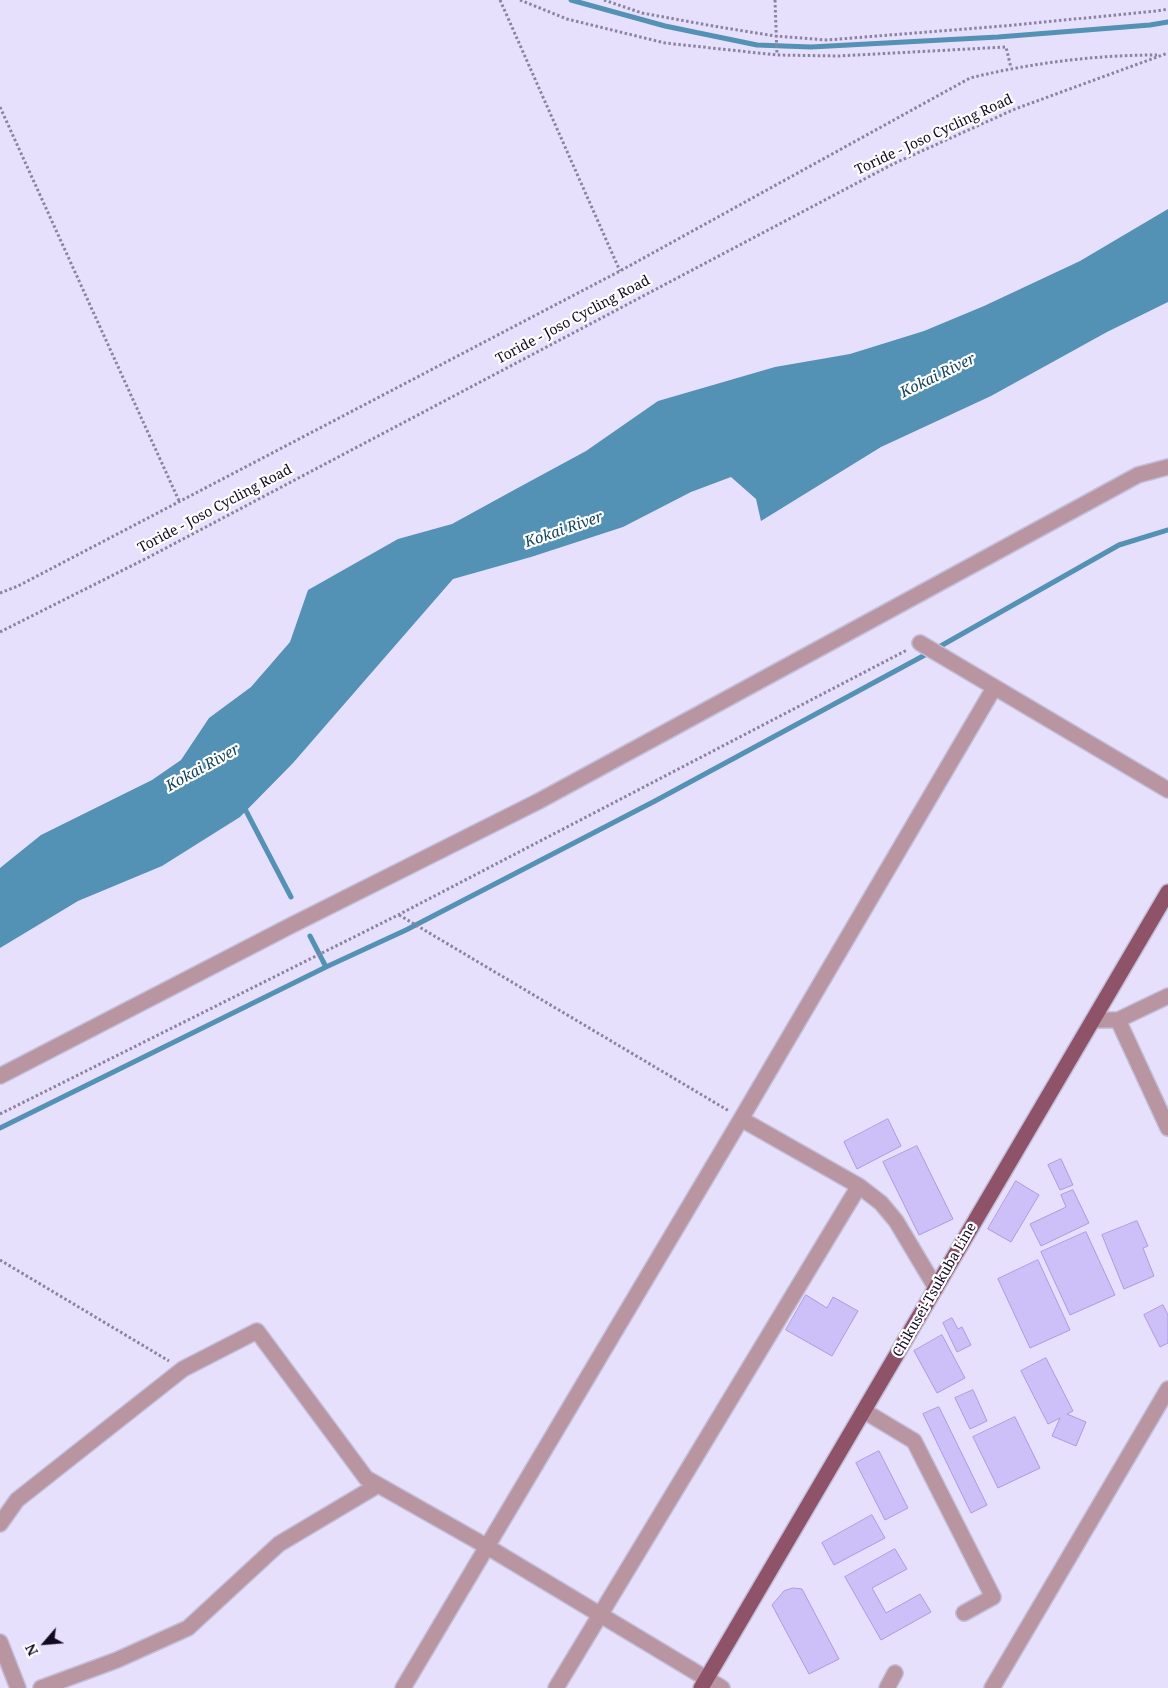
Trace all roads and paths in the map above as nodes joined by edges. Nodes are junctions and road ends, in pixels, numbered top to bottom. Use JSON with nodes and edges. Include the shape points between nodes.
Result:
{"nodes":[{"id":1,"x":500,"y":0,"type":"edge"},
{"id":2,"x":520,"y":0,"type":"edge"},
{"id":3,"x":604,"y":0,"type":"edge"},
{"id":4,"x":775,"y":0,"type":"edge"},
{"id":5,"x":1168,"y":9,"type":"edge"},
{"id":6,"x":775,"y":36,"type":"junction"},
{"id":7,"x":1168,"y":53,"type":"edge"},
{"id":8,"x":1160,"y":54,"type":"junction"},
{"id":9,"x":777,"y":55,"type":"junction"},
{"id":10,"x":1011,"y":68,"type":"junction"},
{"id":11,"x":0,"y":107,"type":"edge"},
{"id":12,"x":620,"y":271,"type":"junction"},
{"id":13,"x":1168,"y":467,"type":"edge"},
{"id":14,"x":180,"y":503,"type":"junction"},
{"id":15,"x":0,"y":593,"type":"edge"},
{"id":16,"x":0,"y":632,"type":"edge"},
{"id":17,"x":928,"y":648,"type":"joint"},
{"id":18,"x":994,"y":688,"type":"junction"},
{"id":19,"x":1168,"y":790,"type":"edge"},
{"id":20,"x":1168,"y":892,"type":"edge"},
{"id":21,"x":398,"y":915,"type":"junction"},
{"id":22,"x":1168,"y":996,"type":"edge"},
{"id":23,"x":1093,"y":1020,"type":"junction"},
{"id":24,"x":1118,"y":1020,"type":"junction"},
{"id":25,"x":0,"y":1076,"type":"edge"},
{"id":26,"x":0,"y":1114,"type":"edge"},
{"id":27,"x":741,"y":1119,"type":"junction"},
{"id":28,"x":1168,"y":1128,"type":"edge"},
{"id":29,"x":859,"y":1186,"type":"junction"},
{"id":30,"x":0,"y":1260,"type":"edge"},
{"id":31,"x":936,"y":1288,"type":"junction"},
{"id":32,"x":183,"y":1369,"type":"junction"},
{"id":33,"x":1168,"y":1389,"type":"edge"},
{"id":34,"x":864,"y":1411,"type":"junction"},
{"id":35,"x":378,"y":1485,"type":"junction"},
{"id":36,"x":0,"y":1524,"type":"edge"},
{"id":37,"x":486,"y":1546,"type":"junction"},
{"id":38,"x":964,"y":1613,"type":"dead end"},
{"id":39,"x":599,"y":1615,"type":"junction"},
{"id":40,"x":0,"y":1642,"type":"edge"},
{"id":41,"x":895,"y":1673,"type":"dead end"},
{"id":42,"x":703,"y":1684,"type":"edge"},
{"id":43,"x":18,"y":1688,"type":"edge"},
{"id":44,"x":41,"y":1688,"type":"edge"},
{"id":45,"x":403,"y":1688,"type":"edge"},
{"id":46,"x":556,"y":1688,"type":"edge"},
{"id":47,"x":722,"y":1688,"type":"edge"},
{"id":48,"x":887,"y":1688,"type":"edge"},
{"id":49,"x":992,"y":1688,"type":"edge"}],
"edges":[{"from":1,"to":12,"type":"path"},
{"from":2,"to":9,"type":"path","via":[[567,19],[665,43]]},
{"from":3,"to":6,"type":"path","via":[[642,13]]},
{"from":4,"to":6,"type":"path"},
{"from":5,"to":6,"type":"path","via":[[827,40]]},
{"from":6,"to":9,"type":"path"},
{"from":7,"to":8,"type":"path","name":"Toride - Joso Cycling Road"},
{"from":8,"to":10,"type":"path"},
{"from":8,"to":16,"type":"path","name":"Toride - Joso Cycling Road","via":[[1015,109],[893,164],[149,557]]},
{"from":9,"to":10,"type":"path","via":[[838,56],[1006,47]]},
{"from":10,"to":12,"type":"path","via":[[970,78]]},
{"from":11,"to":14,"type":"path"},
{"from":12,"to":14,"type":"path"},
{"from":13,"to":25,"type":"street","via":[[1138,475],[539,801]]},
{"from":14,"to":15,"type":"path"},
{"from":17,"to":18,"type":"street"},
{"from":17,"to":21,"type":"path"},
{"from":18,"to":19,"type":"street"},
{"from":18,"to":27,"type":"street"},
{"from":20,"to":23,"type":"main road","name":"Chikusei-Tsukuba Line"},
{"from":21,"to":26,"type":"path"},
{"from":21,"to":27,"type":"path"},
{"from":22,"to":24,"type":"street"},
{"from":23,"to":24,"type":"street"},
{"from":23,"to":31,"type":"main road","name":"Chikusei-Tsukuba Line"},
{"from":24,"to":28,"type":"street"},
{"from":27,"to":29,"type":"street"},
{"from":27,"to":37,"type":"street"},
{"from":29,"to":31,"type":"street","via":[[881,1203],[896,1222]]},
{"from":29,"to":39,"type":"street"},
{"from":30,"to":32,"type":"path"},
{"from":31,"to":34,"type":"main road","name":"Chikusei-Tsukuba Line"},
{"from":32,"to":35,"type":"street","via":[[256,1331],[366,1478]]},
{"from":32,"to":36,"type":"street","via":[[17,1500]]},
{"from":33,"to":49,"type":"street"},
{"from":34,"to":38,"type":"street","via":[[914,1441],[993,1597]]},
{"from":34,"to":42,"type":"main road","name":"Chikusei-Tsukuba Line"},
{"from":35,"to":37,"type":"street"},
{"from":35,"to":44,"type":"street","via":[[279,1544],[188,1628],[117,1660]]},
{"from":37,"to":39,"type":"street"},
{"from":37,"to":45,"type":"street"},
{"from":39,"to":42,"type":"street"},
{"from":39,"to":46,"type":"street"},
{"from":40,"to":43,"type":"street"},
{"from":41,"to":48,"type":"street"},
{"from":42,"to":47,"type":"street"}]}
